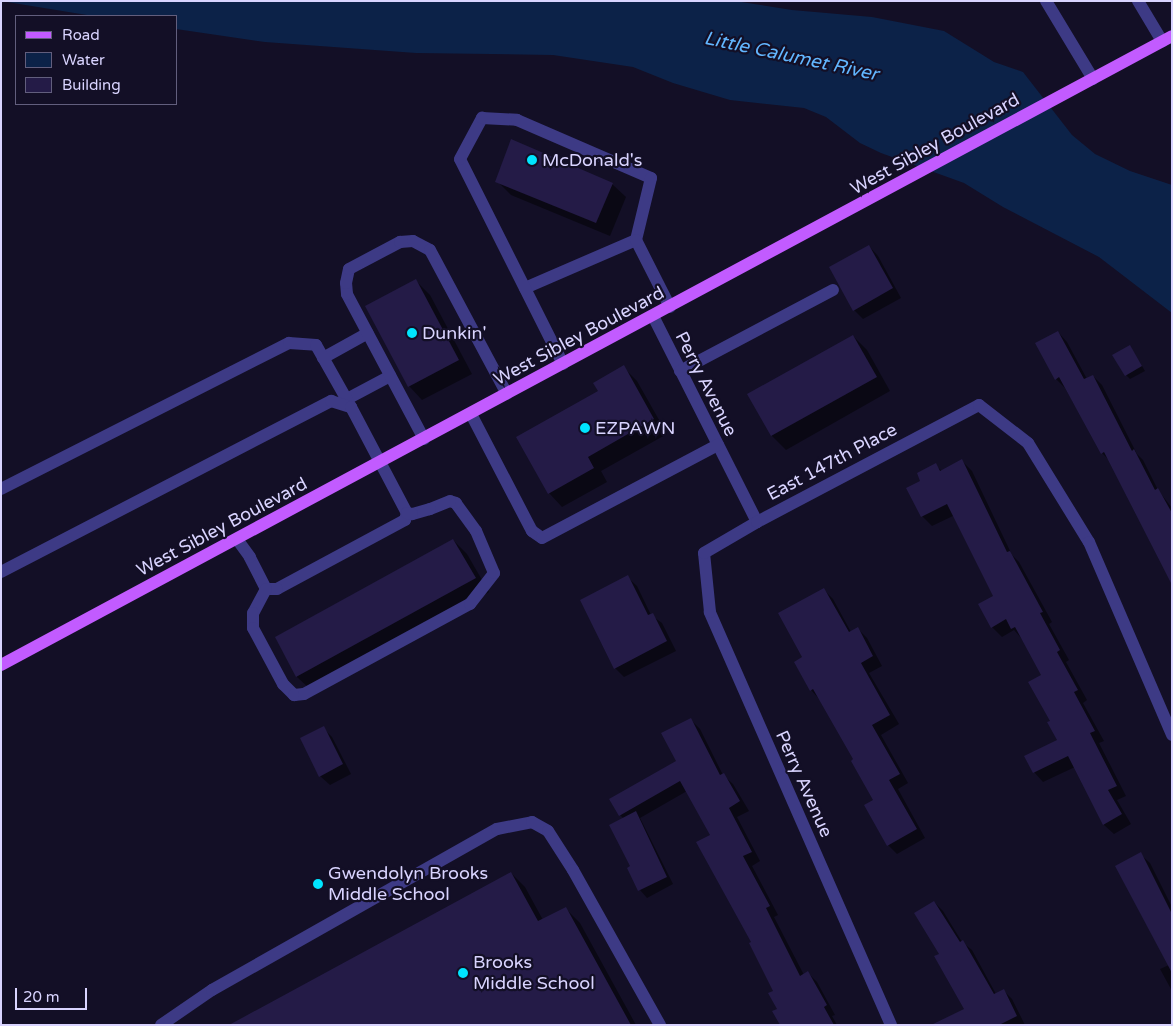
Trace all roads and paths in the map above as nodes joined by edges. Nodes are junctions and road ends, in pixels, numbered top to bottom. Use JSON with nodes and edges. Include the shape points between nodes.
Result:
{"nodes":[{"id":1,"x":1046,"y":1,"type":"edge"},
{"id":2,"x":1138,"y":1,"type":"edge"},
{"id":3,"x":1167,"y":39,"type":"edge"},
{"id":4,"x":1092,"y":79,"type":"junction"},
{"id":5,"x":636,"y":240,"type":"junction"},
{"id":6,"x":525,"y":288,"type":"junction"},
{"id":7,"x":833,"y":290,"type":"dead end"},
{"id":8,"x":670,"y":307,"type":"junction"},
{"id":9,"x":652,"y":316,"type":"junction"},
{"id":10,"x":368,"y":334,"type":"junction"},
{"id":11,"x":323,"y":358,"type":"junction"},
{"id":12,"x":563,"y":364,"type":"junction"},
{"id":13,"x":680,"y":371,"type":"junction"},
{"id":14,"x":390,"y":376,"type":"junction"},
{"id":15,"x":507,"y":394,"type":"junction"},
{"id":16,"x":349,"y":403,"type":"junction"},
{"id":17,"x":471,"y":414,"type":"junction"},
{"id":18,"x":424,"y":439,"type":"junction"},
{"id":19,"x":718,"y":445,"type":"junction"},
{"id":20,"x":380,"y":462,"type":"junction"},
{"id":21,"x":1,"y":489,"type":"edge"},
{"id":22,"x":407,"y":513,"type":"junction"},
{"id":23,"x":756,"y":522,"type":"junction"},
{"id":24,"x":237,"y":539,"type":"junction"},
{"id":25,"x":704,"y":553,"type":"joint"},
{"id":26,"x":1,"y":572,"type":"edge"},
{"id":27,"x":266,"y":589,"type":"junction"},
{"id":28,"x":1,"y":665,"type":"edge"},
{"id":29,"x":1172,"y":735,"type":"edge"},
{"id":30,"x":161,"y":1025,"type":"edge"},
{"id":31,"x":660,"y":1025,"type":"edge"},
{"id":32,"x":891,"y":1025,"type":"edge"}],
"edges":[{"from":1,"to":4,"type":"street"},
{"from":2,"to":3,"type":"street"},
{"from":3,"to":4,"type":"main road","name":"West Sibley Boulevard"},
{"from":4,"to":8,"type":"main road","name":"West Sibley Boulevard"},
{"from":5,"to":6,"type":"street"},
{"from":5,"to":6,"type":"street","via":[[651,178],[517,120],[482,118],[460,159]]},
{"from":5,"to":8,"type":"street"},
{"from":6,"to":12,"type":"street"},
{"from":7,"to":13,"type":"street"},
{"from":8,"to":9,"type":"main road","name":"West Sibley Boulevard"},
{"from":9,"to":12,"type":"main road","name":"West Sibley Boulevard"},
{"from":9,"to":13,"type":"street","name":"Perry Avenue"},
{"from":10,"to":11,"type":"street"},
{"from":10,"to":14,"type":"street"},
{"from":10,"to":15,"type":"street","via":[[346,294],[349,269],[400,242],[413,241],[430,250]]},
{"from":11,"to":16,"type":"street"},
{"from":11,"to":21,"type":"street","via":[[316,345],[288,343]]},
{"from":12,"to":15,"type":"main road","name":"West Sibley Boulevard"},
{"from":13,"to":19,"type":"street","name":"Perry Avenue"},
{"from":14,"to":16,"type":"street"},
{"from":14,"to":18,"type":"street"},
{"from":15,"to":17,"type":"main road","name":"West Sibley Boulevard"},
{"from":16,"to":20,"type":"street"},
{"from":16,"to":26,"type":"street","via":[[331,401]]},
{"from":17,"to":18,"type":"main road","name":"West Sibley Boulevard"},
{"from":17,"to":19,"type":"street","via":[[532,531],[542,538]]},
{"from":18,"to":20,"type":"main road","name":"West Sibley Boulevard"},
{"from":19,"to":23,"type":"street","name":"Perry Avenue"},
{"from":20,"to":22,"type":"street"},
{"from":20,"to":24,"type":"main road","name":"West Sibley Boulevard"},
{"from":22,"to":27,"type":"street","via":[[405,520],[277,589]]},
{"from":22,"to":27,"type":"street","via":[[456,502],[476,531],[494,573],[470,604],[304,694],[294,695],[283,684],[253,628],[253,614]]},
{"from":23,"to":25,"type":"street","name":"East 147th Place"},
{"from":23,"to":29,"type":"street","name":"East 147th Place","via":[[979,405],[1028,443],[1089,542]]},
{"from":24,"to":27,"type":"street"},
{"from":24,"to":28,"type":"main road","name":"West Sibley Boulevard"},
{"from":25,"to":32,"type":"street","name":"Perry Avenue","via":[[710,612]]},
{"from":30,"to":31,"type":"street","via":[[212,990],[496,829],[532,822],[548,830]]}]}
